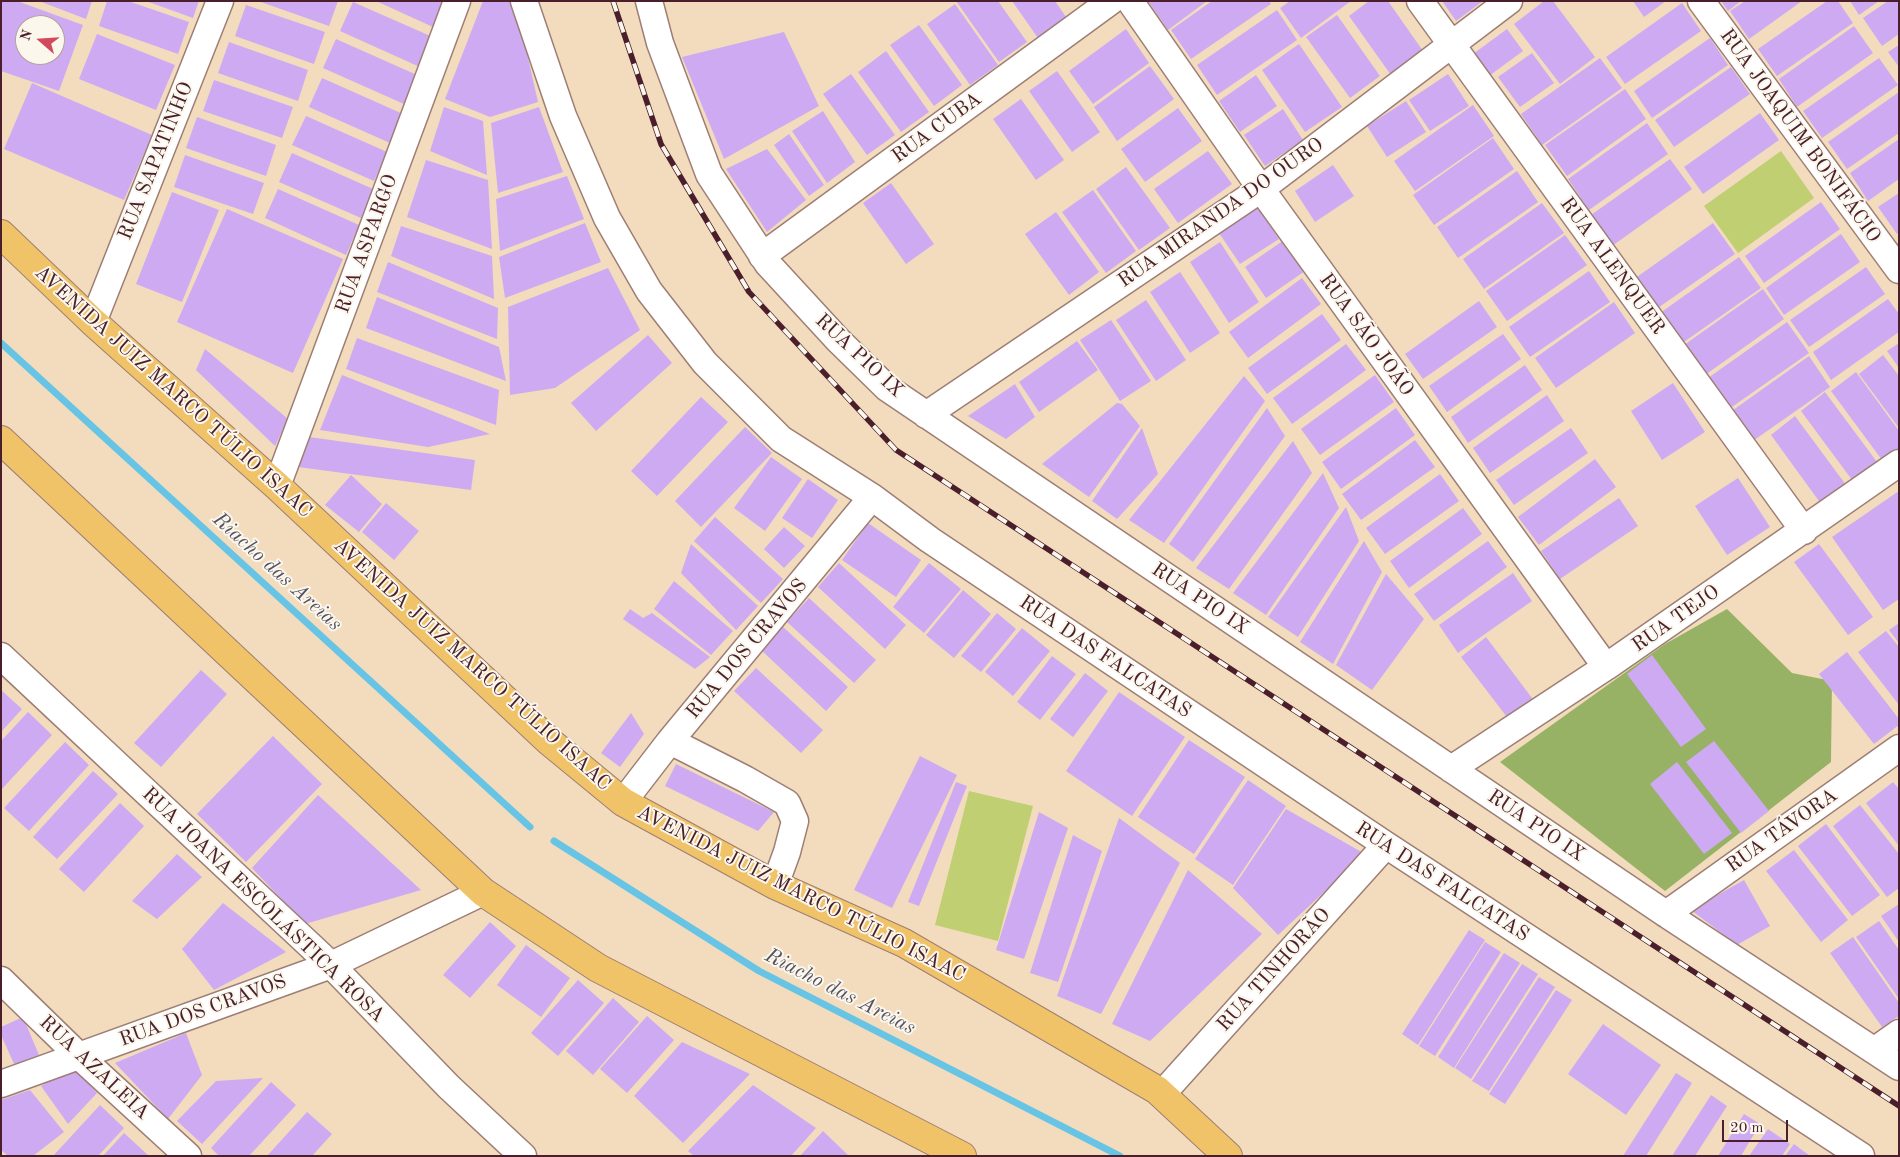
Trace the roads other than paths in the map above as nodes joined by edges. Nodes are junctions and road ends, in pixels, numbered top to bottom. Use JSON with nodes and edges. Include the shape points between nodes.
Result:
{"nodes":[{"id":1,"x":220,"y":1,"type":"edge"},
{"id":2,"x":457,"y":1,"type":"edge"},
{"id":3,"x":524,"y":1,"type":"edge"},
{"id":4,"x":649,"y":1,"type":"edge"},
{"id":5,"x":1111,"y":1,"type":"edge"},
{"id":6,"x":1130,"y":1,"type":"edge"},
{"id":7,"x":1420,"y":1,"type":"edge"},
{"id":8,"x":1509,"y":1,"type":"edge"},
{"id":9,"x":1701,"y":1,"type":"edge"},
{"id":10,"x":1451,"y":43,"type":"junction"},
{"id":11,"x":1261,"y":189,"type":"junction"},
{"id":12,"x":1,"y":234,"type":"edge"},
{"id":13,"x":762,"y":256,"type":"junction"},
{"id":14,"x":1899,"y":270,"type":"edge"},
{"id":15,"x":93,"y":322,"type":"junction"},
{"id":16,"x":926,"y":415,"type":"junction"},
{"id":17,"x":1,"y":440,"type":"edge"},
{"id":18,"x":1899,"y":463,"type":"edge"},
{"id":19,"x":277,"y":486,"type":"junction"},
{"id":20,"x":872,"y":497,"type":"junction"},
{"id":21,"x":1804,"y":531,"type":"junction"},
{"id":22,"x":1,"y":656,"type":"edge"},
{"id":23,"x":1606,"y":667,"type":"junction"},
{"id":24,"x":670,"y":741,"type":"junction"},
{"id":25,"x":1899,"y":748,"type":"edge"},
{"id":26,"x":1451,"y":769,"type":"junction"},
{"id":27,"x":623,"y":802,"type":"junction"},
{"id":28,"x":1386,"y":845,"type":"junction"},
{"id":29,"x":775,"y":885,"type":"junction"},
{"id":30,"x":483,"y":892,"type":"junction"},
{"id":31,"x":1666,"y":914,"type":"junction"},
{"id":32,"x":331,"y":965,"type":"junction"},
{"id":33,"x":1,"y":980,"type":"edge"},
{"id":34,"x":1899,"y":1033,"type":"edge"},
{"id":35,"x":1875,"y":1050,"type":"junction"},
{"id":36,"x":80,"y":1056,"type":"junction"},
{"id":37,"x":1899,"y":1067,"type":"edge"},
{"id":38,"x":1,"y":1084,"type":"edge"},
{"id":39,"x":1162,"y":1094,"type":"junction"},
{"id":40,"x":188,"y":1156,"type":"edge"},
{"id":41,"x":523,"y":1156,"type":"edge"},
{"id":42,"x":962,"y":1156,"type":"edge"},
{"id":43,"x":1228,"y":1156,"type":"edge"},
{"id":44,"x":1861,"y":1156,"type":"edge"}],
"edges":[{"from":1,"to":15,"type":"street","name":"RUA SAPATINHO"},
{"from":2,"to":19,"type":"street","name":"RUA ASPARGO"},
{"from":3,"to":20,"type":"street","name":"RUA DAS FALCATAS","via":[[563,116],[607,218],[649,291],[705,363],[781,439]]},
{"from":4,"to":13,"type":"street","name":"RUA PIO IX","via":[[660,43],[709,174]]},
{"from":5,"to":13,"type":"street","name":"RUA CUBA"},
{"from":6,"to":11,"type":"street","name":"RUA SÃO JOÃO"},
{"from":7,"to":10,"type":"street","name":"RUA ALENQUER"},
{"from":8,"to":10,"type":"street","name":"RUA MIRANDA DO OURO"},
{"from":9,"to":14,"type":"street","name":"RUA JOAQUIM BONIFÁCIO"},
{"from":10,"to":11,"type":"street","name":"RUA MIRANDA DO OURO"},
{"from":10,"to":21,"type":"street","name":"RUA ALENQUER"},
{"from":11,"to":16,"type":"street","name":"RUA MIRANDA DO OURO"},
{"from":11,"to":23,"type":"street","name":"RUA SÃO JOÃO"},
{"from":12,"to":15,"type":"main road","name":"AVENIDA JUIZ MARCO TÚLIO ISAAC"},
{"from":13,"to":16,"type":"street","name":"RUA PIO IX","via":[[831,333],[880,381]]},
{"from":15,"to":19,"type":"main road","name":"AVENIDA JUIZ MARCO TÚLIO ISAAC"},
{"from":16,"to":26,"type":"street","name":"RUA PIO IX"},
{"from":17,"to":30,"type":"main road"},
{"from":18,"to":21,"type":"street","name":"RUA TEJO"},
{"from":19,"to":27,"type":"main road","name":"AVENIDA JUIZ MARCO TÚLIO ISAAC","via":[[550,742]]},
{"from":20,"to":24,"type":"street","name":"RUA DOS CRAVOS"},
{"from":20,"to":28,"type":"street","name":"RUA DAS FALCATAS","via":[[930,540]]},
{"from":21,"to":23,"type":"street","name":"RUA TEJO"},
{"from":22,"to":32,"type":"street","name":"RUA JOANA ESCOLÁSTICA ROSA"},
{"from":23,"to":26,"type":"street","name":"RUA TEJO"},
{"from":24,"to":27,"type":"street","name":"RUA DOS CRAVOS"},
{"from":24,"to":29,"type":"street","via":[[787,803],[795,821]]},
{"from":25,"to":31,"type":"street","name":"RUA TÁVORA"},
{"from":26,"to":31,"type":"street","name":"RUA PIO IX"},
{"from":27,"to":29,"type":"main road","name":"AVENIDA JUIZ MARCO TÚLIO ISAAC"},
{"from":28,"to":39,"type":"street","name":"RUA TINHORÃO"},
{"from":28,"to":44,"type":"street","name":"RUA DAS FALCATAS"},
{"from":29,"to":39,"type":"main road","name":"AVENIDA JUIZ MARCO TÚLIO ISAAC","via":[[904,943]]},
{"from":30,"to":32,"type":"street","name":"RUA DOS CRAVOS"},
{"from":30,"to":42,"type":"main road","via":[[598,968]]},
{"from":31,"to":35,"type":"street","name":"RUA PIO IX"},
{"from":32,"to":36,"type":"street","name":"RUA DOS CRAVOS"},
{"from":32,"to":41,"type":"street","name":"RUA JOANA ESCOLÁSTICA ROSA","via":[[449,1087]]},
{"from":33,"to":36,"type":"street","name":"RUA AZALEIA"},
{"from":34,"to":35,"type":"street"},
{"from":35,"to":37,"type":"street","name":"RUA PIO IX"},
{"from":36,"to":38,"type":"street","name":"RUA DOS CRAVOS"},
{"from":36,"to":40,"type":"street","name":"RUA AZALEIA"},
{"from":39,"to":43,"type":"main road","name":"AVENIDA JUIZ MARCO TÚLIO ISAAC"}]}
